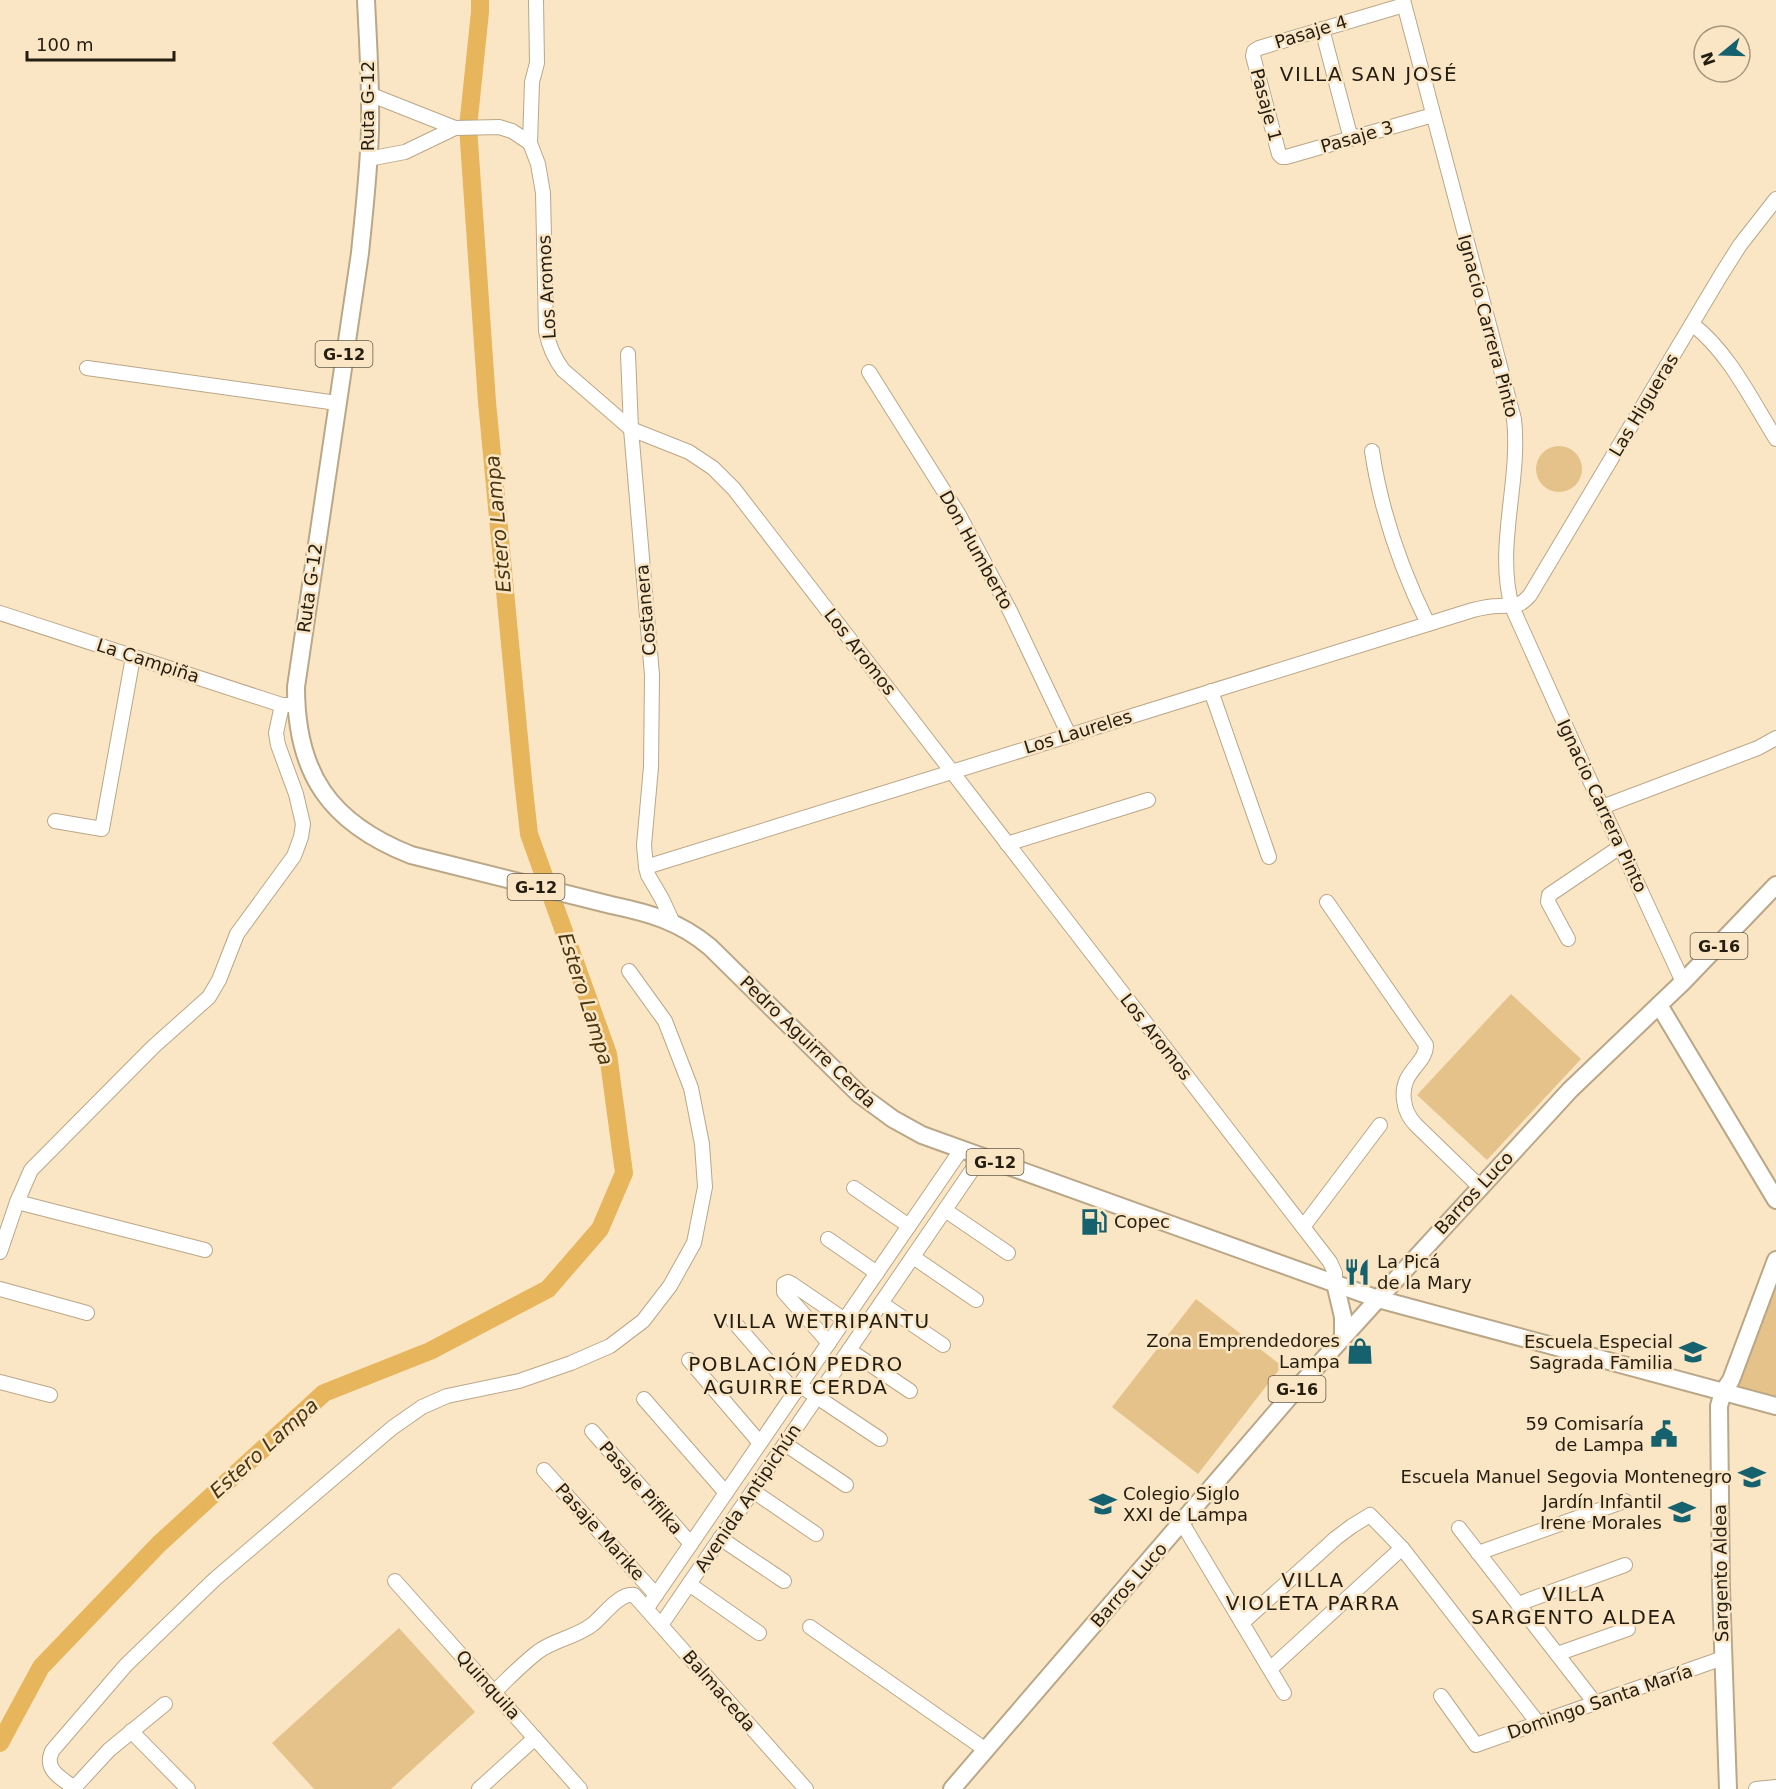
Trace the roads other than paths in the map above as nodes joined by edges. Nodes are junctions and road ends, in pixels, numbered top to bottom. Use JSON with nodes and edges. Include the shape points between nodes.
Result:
{"nodes":[{"id":1,"x":366,"y":0,"type":"edge"},
{"id":2,"x":536,"y":0,"type":"edge"},
{"id":3,"x":1403,"y":2,"type":"edge"},
{"id":4,"x":1323,"y":29,"type":"junction"},
{"id":5,"x":1254,"y":51,"type":"joint"},
{"id":6,"x":369,"y":94,"type":"junction"},
{"id":7,"x":1432,"y":115,"type":"junction"},
{"id":8,"x":455,"y":128,"type":"junction"},
{"id":9,"x":1351,"y":139,"type":"junction"},
{"id":10,"x":530,"y":143,"type":"junction"},
{"id":11,"x":1282,"y":157,"type":"joint"},
{"id":12,"x":368,"y":159,"type":"junction"},
{"id":13,"x":1776,"y":199,"type":"edge"},
{"id":14,"x":1696,"y":326,"type":"junction"},
{"id":15,"x":628,"y":354,"type":"dead end"},
{"id":16,"x":87,"y":368,"type":"dead end"},
{"id":17,"x":869,"y":372,"type":"dead end"},
{"id":18,"x":337,"y":404,"type":"junction"},
{"id":19,"x":631,"y":429,"type":"junction"},
{"id":20,"x":1776,"y":439,"type":"edge"},
{"id":21,"x":1372,"y":451,"type":"dead end"},
{"id":22,"x":1512,"y":607,"type":"junction"},
{"id":23,"x":0,"y":613,"type":"edge"},
{"id":24,"x":1428,"y":624,"type":"junction"},
{"id":25,"x":133,"y":657,"type":"junction"},
{"id":26,"x":1213,"y":696,"type":"junction"},
{"id":27,"x":289,"y":705,"type":"junction"},
{"id":28,"x":1069,"y":735,"type":"junction"},
{"id":29,"x":1776,"y":738,"type":"edge"},
{"id":30,"x":952,"y":772,"type":"junction"},
{"id":31,"x":1148,"y":800,"type":"dead end"},
{"id":32,"x":1602,"y":807,"type":"junction"},
{"id":33,"x":55,"y":821,"type":"dead end"},
{"id":34,"x":1007,"y":844,"type":"junction"},
{"id":35,"x":1620,"y":847,"type":"junction"},
{"id":36,"x":1269,"y":857,"type":"dead end"},
{"id":37,"x":646,"y":867,"type":"junction"},
{"id":38,"x":1776,"y":885,"type":"edge"},
{"id":39,"x":1327,"y":902,"type":"dead end"},
{"id":40,"x":673,"y":923,"type":"junction"},
{"id":41,"x":1568,"y":939,"type":"dead end"},
{"id":42,"x":629,"y":971,"type":"dead end"},
{"id":43,"x":1683,"y":982,"type":"junction"},
{"id":44,"x":1659,"y":1005,"type":"junction"},
{"id":45,"x":1380,"y":1125,"type":"dead end"},
{"id":46,"x":961,"y":1150,"type":"junction"},
{"id":47,"x":981,"y":1157,"type":"junction"},
{"id":48,"x":1480,"y":1187,"type":"junction"},
{"id":49,"x":854,"y":1188,"type":"dead end"},
{"id":50,"x":934,"y":1190,"type":"junction"},
{"id":51,"x":1776,"y":1200,"type":"edge"},
{"id":52,"x":17,"y":1202,"type":"junction"},
{"id":53,"x":948,"y":1206,"type":"junction"},
{"id":54,"x":909,"y":1226,"type":"junction"},
{"id":55,"x":1303,"y":1227,"type":"junction"},
{"id":56,"x":828,"y":1239,"type":"dead end"},
{"id":57,"x":205,"y":1250,"type":"dead end"},
{"id":58,"x":0,"y":1252,"type":"edge"},
{"id":59,"x":1008,"y":1253,"type":"dead end"},
{"id":60,"x":913,"y":1257,"type":"junction"},
{"id":61,"x":1776,"y":1260,"type":"edge"},
{"id":62,"x":877,"y":1273,"type":"junction"},
{"id":63,"x":1335,"y":1283,"type":"junction"},
{"id":64,"x":0,"y":1289,"type":"edge"},
{"id":65,"x":1378,"y":1299,"type":"junction"},
{"id":66,"x":976,"y":1300,"type":"dead end"},
{"id":67,"x":881,"y":1303,"type":"junction"},
{"id":68,"x":87,"y":1312,"type":"dead end"},
{"id":69,"x":733,"y":1320,"type":"dead end"},
{"id":70,"x":844,"y":1320,"type":"junction"},
{"id":71,"x":1343,"y":1337,"type":"junction"},
{"id":72,"x":829,"y":1342,"type":"junction"},
{"id":73,"x":943,"y":1345,"type":"dead end"},
{"id":74,"x":849,"y":1350,"type":"junction"},
{"id":75,"x":689,"y":1360,"type":"dead end"},
{"id":76,"x":808,"y":1374,"type":"junction"},
{"id":77,"x":0,"y":1382,"type":"edge"},
{"id":78,"x":797,"y":1390,"type":"junction"},
{"id":79,"x":910,"y":1391,"type":"dead end"},
{"id":80,"x":821,"y":1392,"type":"junction"},
{"id":81,"x":1723,"y":1392,"type":"junction"},
{"id":82,"x":50,"y":1395,"type":"dead end"},
{"id":83,"x":644,"y":1399,"type":"dead end"},
{"id":84,"x":1776,"y":1406,"type":"edge"},
{"id":85,"x":592,"y":1431,"type":"dead end"},
{"id":86,"x":880,"y":1439,"type":"dead end"},
{"id":87,"x":760,"y":1443,"type":"junction"},
{"id":88,"x":785,"y":1444,"type":"junction"},
{"id":89,"x":544,"y":1470,"type":"dead end"},
{"id":90,"x":846,"y":1485,"type":"dead end"},
{"id":91,"x":753,"y":1491,"type":"junction"},
{"id":92,"x":726,"y":1493,"type":"junction"},
{"id":93,"x":1624,"y":1501,"type":"dead end"},
{"id":94,"x":1182,"y":1523,"type":"junction"},
{"id":95,"x":1459,"y":1528,"type":"dead end"},
{"id":96,"x":816,"y":1534,"type":"dead end"},
{"id":97,"x":720,"y":1538,"type":"junction"},
{"id":98,"x":691,"y":1544,"type":"junction"},
{"id":99,"x":1402,"y":1548,"type":"junction"},
{"id":100,"x":1478,"y":1553,"type":"junction"},
{"id":101,"x":1625,"y":1565,"type":"dead end"},
{"id":102,"x":395,"y":1581,"type":"dead end"},
{"id":103,"x":784,"y":1581,"type":"dead end"},
{"id":104,"x":689,"y":1584,"type":"junction"},
{"id":105,"x":659,"y":1590,"type":"junction"},
{"id":106,"x":679,"y":1598,"type":"junction"},
{"id":107,"x":1518,"y":1604,"type":"junction"},
{"id":108,"x":647,"y":1608,"type":"junction"},
{"id":109,"x":1242,"y":1623,"type":"junction"},
{"id":110,"x":661,"y":1625,"type":"junction"},
{"id":111,"x":810,"y":1627,"type":"dead end"},
{"id":112,"x":1628,"y":1629,"type":"dead end"},
{"id":113,"x":759,"y":1633,"type":"dead end"},
{"id":114,"x":1557,"y":1654,"type":"junction"},
{"id":115,"x":1723,"y":1658,"type":"junction"},
{"id":116,"x":1270,"y":1669,"type":"junction"},
{"id":117,"x":494,"y":1692,"type":"junction"},
{"id":118,"x":1284,"y":1693,"type":"dead end"},
{"id":119,"x":1441,"y":1696,"type":"dead end"},
{"id":120,"x":1595,"y":1703,"type":"junction"},
{"id":121,"x":165,"y":1704,"type":"dead end"},
{"id":122,"x":1538,"y":1723,"type":"junction"},
{"id":123,"x":131,"y":1731,"type":"junction"},
{"id":124,"x":536,"y":1738,"type":"junction"},
{"id":125,"x":986,"y":1750,"type":"junction"},
{"id":126,"x":1776,"y":1786,"type":"edge"},
{"id":127,"x":75,"y":1788,"type":"edge"},
{"id":128,"x":188,"y":1789,"type":"edge"},
{"id":129,"x":479,"y":1789,"type":"edge"},
{"id":130,"x":580,"y":1789,"type":"edge"},
{"id":131,"x":806,"y":1789,"type":"edge"},
{"id":132,"x":952,"y":1789,"type":"edge"},
{"id":133,"x":1728,"y":1789,"type":"edge"},
{"id":134,"x":1756,"y":1789,"type":"edge"}],
"edges":[{"from":1,"to":6,"type":"main road","name":"Ruta G-12","number":"G-12"},
{"from":2,"to":10,"type":"street","name":"Los Aromos","via":[[537,63],[532,82]]},
{"from":3,"to":4,"type":"street","name":"Pasaje 4"},
{"from":3,"to":7,"type":"street","name":"Ignacio Carrera Pinto"},
{"from":4,"to":5,"type":"street","name":"Pasaje 4"},
{"from":4,"to":9,"type":"street"},
{"from":5,"to":11,"type":"street","name":"Pasaje 1"},
{"from":6,"to":8,"type":"street"},
{"from":6,"to":12,"type":"main road","name":"Ruta G-12","number":"G-12"},
{"from":7,"to":9,"type":"street","name":"Pasaje 3"},
{"from":7,"to":22,"type":"street","name":"Ignacio Carrera Pinto","via":[[1514,420],[1506,568]]},
{"from":8,"to":10,"type":"street","via":[[506,129]]},
{"from":8,"to":12,"type":"street","via":[[405,152]]},
{"from":9,"to":11,"type":"street","name":"Pasaje 3"},
{"from":10,"to":19,"type":"street","name":"Los Aromos","via":[[543,193],[549,347],[563,370]]},
{"from":12,"to":18,"type":"main road","name":"Ruta G-12","number":"G-12","via":[[360,253]]},
{"from":13,"to":14,"type":"street","name":"Las Higueras","via":[[1732,258]]},
{"from":14,"to":20,"type":"street","via":[[1725,359]]},
{"from":14,"to":22,"type":"street","name":"Las Higueras","via":[[1530,595]]},
{"from":15,"to":19,"type":"street","name":"Costanera"},
{"from":16,"to":18,"type":"street"},
{"from":17,"to":28,"type":"street","name":"Don Humberto","via":[[959,515]]},
{"from":18,"to":27,"type":"main road","name":"Ruta G-12","number":"G-12"},
{"from":19,"to":30,"type":"street","name":"Los Aromos","via":[[689,452],[734,489]]},
{"from":19,"to":37,"type":"street","name":"Costanera","via":[[652,675]]},
{"from":21,"to":24,"type":"street","via":[[1398,558]]},
{"from":22,"to":24,"type":"street","name":"Los Laureles","via":[[1484,608]]},
{"from":22,"to":32,"type":"street","name":"Ignacio Carrera Pinto"},
{"from":23,"to":25,"type":"street","name":"La Campiña"},
{"from":24,"to":26,"type":"street","name":"Los Laureles"},
{"from":25,"to":27,"type":"street","name":"La Campiña"},
{"from":25,"to":33,"type":"street","via":[[102,830]]},
{"from":26,"to":28,"type":"street","name":"Los Laureles"},
{"from":26,"to":36,"type":"street"},
{"from":27,"to":40,"type":"main road","name":"Ruta G-12","number":"G-12","via":[[306,760],[322,791],[338,812],[367,835],[411,855],[642,911]]},
{"from":27,"to":52,"type":"street","via":[[276,733],[303,824],[294,856],[237,934],[209,997],[153,1047],[31,1170]]},
{"from":28,"to":30,"type":"street","name":"Los Laureles"},
{"from":29,"to":32,"type":"street"},
{"from":30,"to":34,"type":"street","name":"Los Aromos"},
{"from":30,"to":37,"type":"street","name":"Los Laureles"},
{"from":31,"to":34,"type":"street"},
{"from":32,"to":35,"type":"street","name":"Ignacio Carrera Pinto"},
{"from":34,"to":55,"type":"street","name":"Los Aromos"},
{"from":35,"to":41,"type":"street","via":[[1549,895],[1548,902]]},
{"from":35,"to":43,"type":"street","name":"Ignacio Carrera Pinto"},
{"from":37,"to":40,"type":"street"},
{"from":38,"to":43,"type":"main road","name":"Barros Luco","number":"G-16"},
{"from":39,"to":48,"type":"street","via":[[1426,1045],[1403,1087],[1410,1118]]},
{"from":40,"to":46,"type":"main road","name":"Pedro Aguirre Cerda","number":"G-12","via":[[710,948],[871,1104],[922,1135]]},
{"from":42,"to":127,"type":"street","via":[[665,1021],[692,1088],[702,1144],[705,1187],[694,1243],[670,1286],[644,1321],[610,1346],[519,1381],[447,1396],[422,1407],[392,1428],[215,1579],[126,1665],[52,1751],[51,1766]]},
{"from":43,"to":44,"type":"main road","name":"Barros Luco","number":"G-16"},
{"from":44,"to":48,"type":"main road","name":"Barros Luco","number":"G-16","via":[[1576,1084]]},
{"from":44,"to":51,"type":"main road"},
{"from":45,"to":55,"type":"street"},
{"from":46,"to":47,"type":"main road","name":"Pedro Aguirre Cerda","number":"G-12"},
{"from":46,"to":50,"type":"street","name":"Avenida Antipichún"},
{"from":47,"to":53,"type":"street","name":"Avenida Antipichún"},
{"from":47,"to":63,"type":"main road","name":"Pedro Aguirre Cerda","number":"G-12"},
{"from":48,"to":65,"type":"main road","name":"Barros Luco","number":"G-16"},
{"from":49,"to":54,"type":"street"},
{"from":50,"to":53,"type":"street"},
{"from":50,"to":54,"type":"street","name":"Avenida Antipichún"},
{"from":52,"to":57,"type":"street"},
{"from":52,"to":58,"type":"street"},
{"from":53,"to":59,"type":"street"},
{"from":53,"to":60,"type":"street","name":"Avenida Antipichún"},
{"from":54,"to":62,"type":"street","name":"Avenida Antipichún"},
{"from":55,"to":63,"type":"street","name":"Los Aromos","via":[[1333,1265]]},
{"from":56,"to":62,"type":"street"},
{"from":60,"to":66,"type":"street"},
{"from":60,"to":67,"type":"street","name":"Avenida Antipichún"},
{"from":61,"to":81,"type":"main road","name":"Sargento Aldea"},
{"from":62,"to":70,"type":"street","name":"Avenida Antipichún"},
{"from":63,"to":65,"type":"main road","name":"Pedro Aguirre Cerda","number":"G-12"},
{"from":63,"to":71,"type":"main road"},
{"from":64,"to":68,"type":"street"},
{"from":65,"to":71,"type":"main road","name":"Barros Luco","number":"G-16"},
{"from":65,"to":81,"type":"main road","name":"Pedro Aguirre Cerda"},
{"from":67,"to":73,"type":"street"},
{"from":67,"to":74,"type":"street","name":"Avenida Antipichún"},
{"from":69,"to":78,"type":"street"},
{"from":70,"to":72,"type":"street","name":"Avenida Antipichún"},
{"from":70,"to":72,"type":"street","via":[[792,1284],[784,1284],[784,1292]]},
{"from":71,"to":94,"type":"main road","name":"Barros Luco","number":"G-16"},
{"from":72,"to":76,"type":"street","name":"Avenida Antipichún"},
{"from":74,"to":79,"type":"street"},
{"from":74,"to":80,"type":"street","name":"Avenida Antipichún"},
{"from":75,"to":87,"type":"street"},
{"from":76,"to":78,"type":"street","name":"Avenida Antipichún"},
{"from":76,"to":80,"type":"street"},
{"from":77,"to":82,"type":"street"},
{"from":78,"to":80,"type":"street"},
{"from":78,"to":87,"type":"street","name":"Avenida Antipichún"},
{"from":80,"to":86,"type":"street"},
{"from":80,"to":88,"type":"street","name":"Avenida Antipichún"},
{"from":81,"to":84,"type":"main road","name":"Pedro Aguirre Cerda"},
{"from":81,"to":115,"type":"main road","name":"Sargento Aldea","via":[[1719,1406]]},
{"from":83,"to":92,"type":"street"},
{"from":85,"to":98,"type":"street","name":"Pasaje Pifilka"},
{"from":87,"to":92,"type":"street","name":"Avenida Antipichún"},
{"from":88,"to":90,"type":"street"},
{"from":88,"to":91,"type":"street","name":"Avenida Antipichún"},
{"from":89,"to":105,"type":"street","name":"Pasaje Marike"},
{"from":91,"to":96,"type":"street"},
{"from":91,"to":97,"type":"street","name":"Avenida Antipichún"},
{"from":92,"to":98,"type":"street","name":"Avenida Antipichún"},
{"from":93,"to":100,"type":"street"},
{"from":94,"to":109,"type":"street"},
{"from":94,"to":125,"type":"main road","name":"Barros Luco","number":"G-16"},
{"from":95,"to":100,"type":"street"},
{"from":97,"to":103,"type":"street"},
{"from":97,"to":104,"type":"street","name":"Avenida Antipichún"},
{"from":98,"to":105,"type":"street","name":"Avenida Antipichún"},
{"from":99,"to":109,"type":"street","via":[[1370,1515],[1336,1538]]},
{"from":99,"to":116,"type":"street"},
{"from":99,"to":122,"type":"street"},
{"from":100,"to":107,"type":"street"},
{"from":101,"to":107,"type":"street"},
{"from":102,"to":117,"type":"street","name":"Quinquila"},
{"from":104,"to":106,"type":"street","name":"Avenida Antipichún"},
{"from":104,"to":113,"type":"street"},
{"from":105,"to":106,"type":"street"},
{"from":105,"to":108,"type":"street","name":"Avenida Antipichún"},
{"from":106,"to":110,"type":"street","name":"Avenida Antipichún"},
{"from":107,"to":114,"type":"street"},
{"from":108,"to":110,"type":"street","name":"Balmaceda"},
{"from":108,"to":117,"type":"street","name":"Balmaceda","via":[[632,1594],[621,1598],[582,1631],[539,1651]]},
{"from":109,"to":116,"type":"street"},
{"from":110,"to":131,"type":"street","name":"Balmaceda"},
{"from":111,"to":125,"type":"street"},
{"from":112,"to":114,"type":"street"},
{"from":114,"to":120,"type":"street"},
{"from":115,"to":120,"type":"street","name":"Domingo Santa María"},
{"from":115,"to":133,"type":"main road","name":"Sargento Aldea"},
{"from":116,"to":118,"type":"street"},
{"from":117,"to":124,"type":"street","name":"Quinquila"},
{"from":119,"to":122,"type":"street","name":"Domingo Santa María","via":[[1476,1745]]},
{"from":120,"to":122,"type":"street","name":"Domingo Santa María"},
{"from":121,"to":123,"type":"street"},
{"from":123,"to":127,"type":"street","via":[[101,1757]]},
{"from":123,"to":128,"type":"street"},
{"from":124,"to":129,"type":"street"},
{"from":124,"to":130,"type":"street","name":"Quinquila"},
{"from":125,"to":132,"type":"main road","name":"Barros Luco","number":"G-16"},
{"from":126,"to":134,"type":"street"}]}
